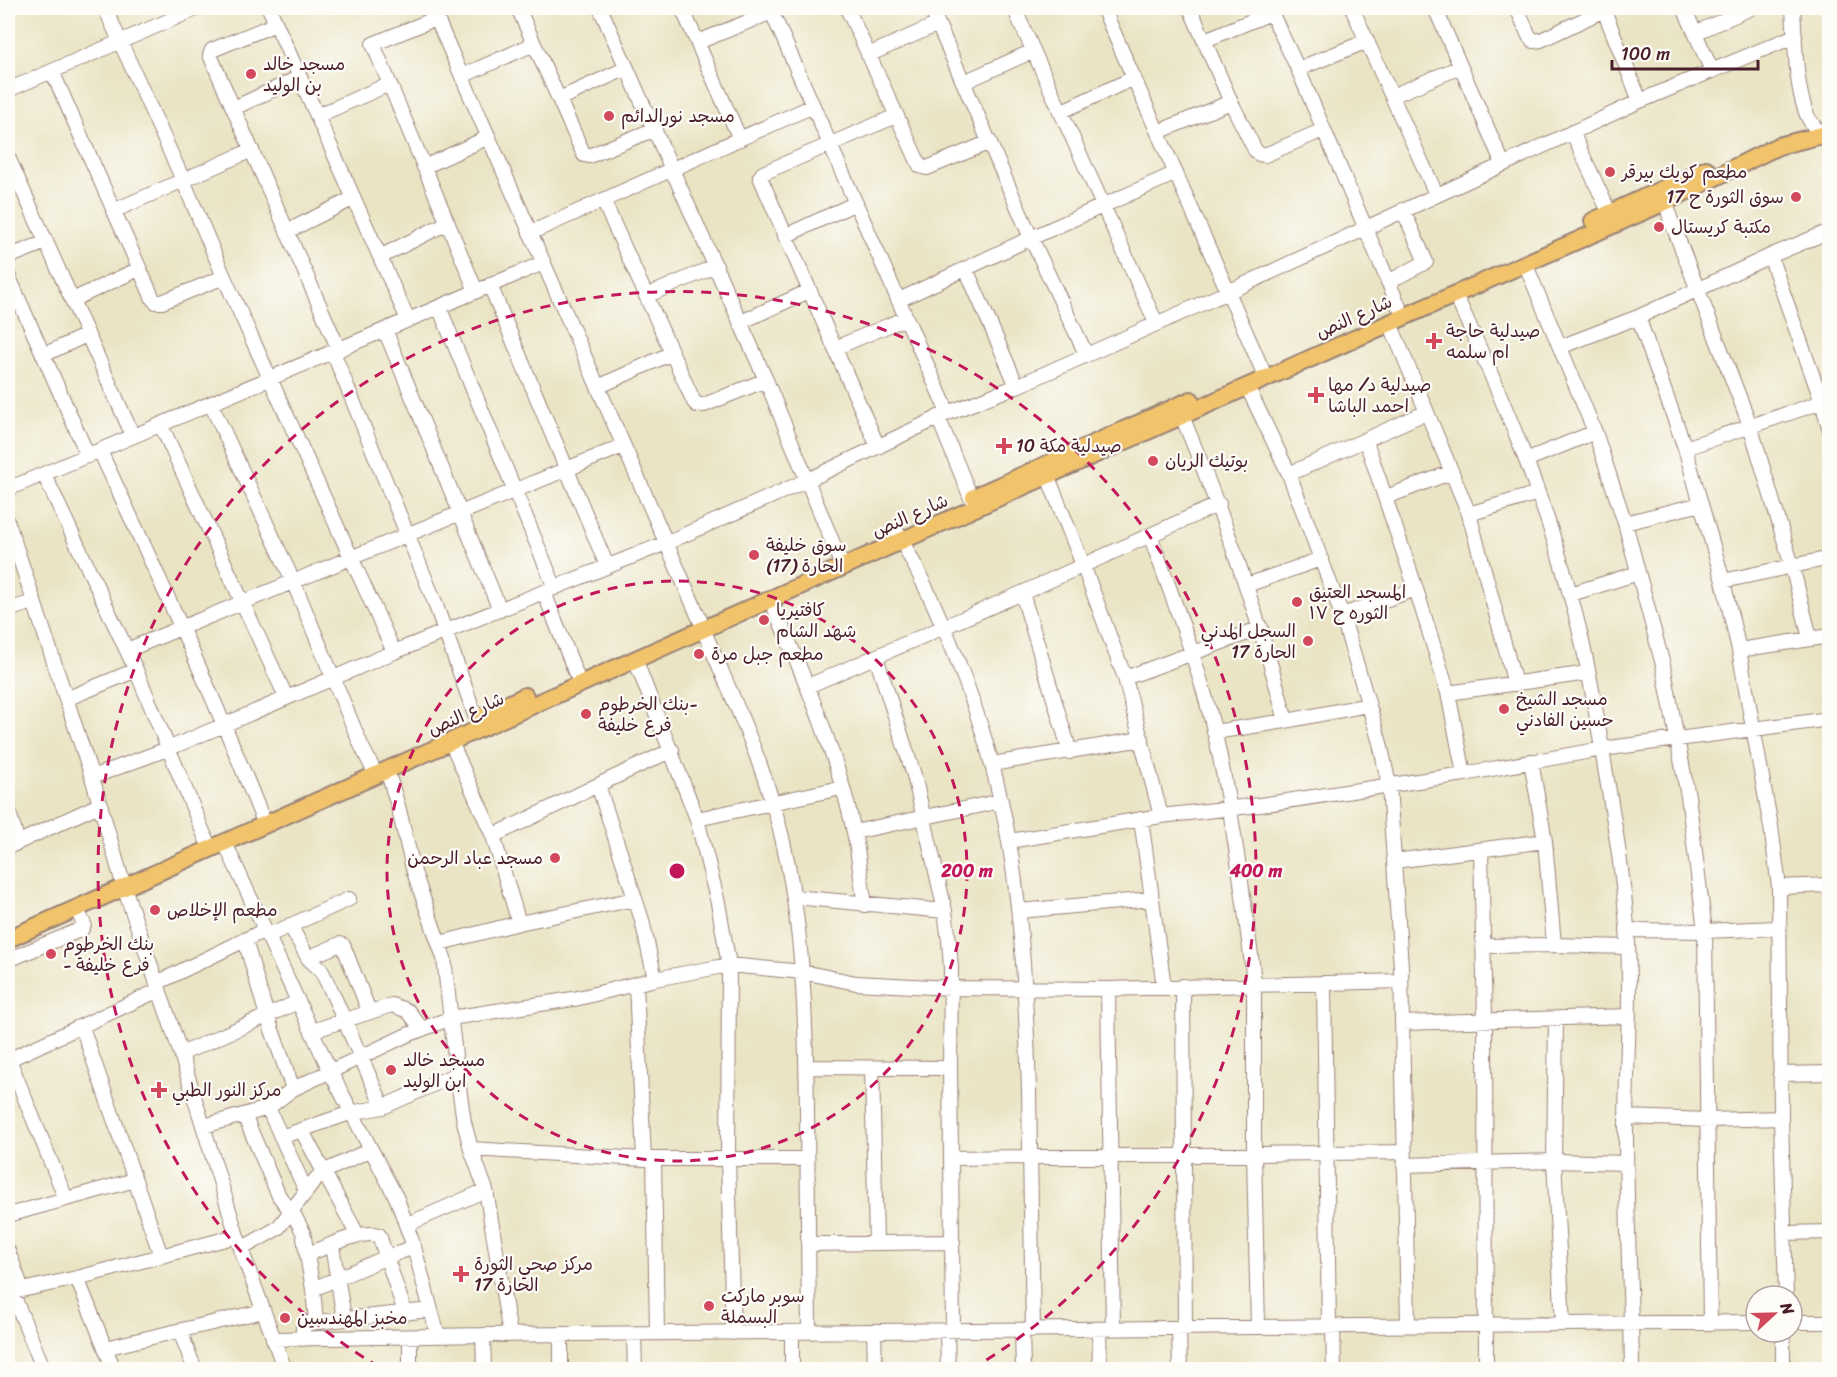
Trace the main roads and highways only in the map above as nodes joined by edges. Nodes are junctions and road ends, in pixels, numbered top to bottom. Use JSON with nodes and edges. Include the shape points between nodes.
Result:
{"nodes":[{"id":1,"x":1825,"y":132,"type":"edge"},
{"id":2,"x":1665,"y":195,"type":"junction"},
{"id":3,"x":1433,"y":298,"type":"junction"},
{"id":4,"x":900,"y":536,"type":"junction"},
{"id":5,"x":701,"y":625,"type":"junction"},
{"id":6,"x":501,"y":713,"type":"junction"},
{"id":7,"x":378,"y":770,"type":"junction"},
{"id":8,"x":122,"y":882,"type":"junction"},
{"id":9,"x":8,"y":928,"type":"edge"},
{"id":10,"x":8,"y":939,"type":"edge"}],
"edges":[{"from":1,"to":2,"type":"main road","name":"شارع النص","via":[[1776,136]]},
{"from":2,"to":3,"type":"main road","name":"شارع النص","via":[[1610,214]]},
{"from":2,"to":3,"type":"main road","name":"شارع النص","via":[[1525,263],[1455,294]]},
{"from":3,"to":4,"type":"main road","name":"شارع النص","via":[[1390,323],[1048,477]]},
{"from":3,"to":4,"type":"main road","name":"شارع النص","via":[[1399,307],[971,498]]},
{"from":4,"to":5,"type":"main road","name":"شارع النص","via":[[839,558]]},
{"from":4,"to":5,"type":"main road","name":"شارع النص","via":[[771,600]]},
{"from":5,"to":6,"type":"main road","name":"شارع النص","via":[[635,659]]},
{"from":5,"to":6,"type":"main road","name":"شارع النص","via":[[576,674]]},
{"from":6,"to":7,"type":"main road","name":"شارع النص","via":[[451,742]]},
{"from":6,"to":7,"type":"main road","name":"شارع النص","via":[[476,718]]},
{"from":7,"to":8,"type":"main road","name":"شارع النص","via":[[225,843]]},
{"from":7,"to":8,"type":"main road","name":"شارع النص","via":[[206,839]]},
{"from":8,"to":9,"type":"main road","name":"شارع النص"},
{"from":8,"to":10,"type":"main road","name":"شارع النص"}]}
